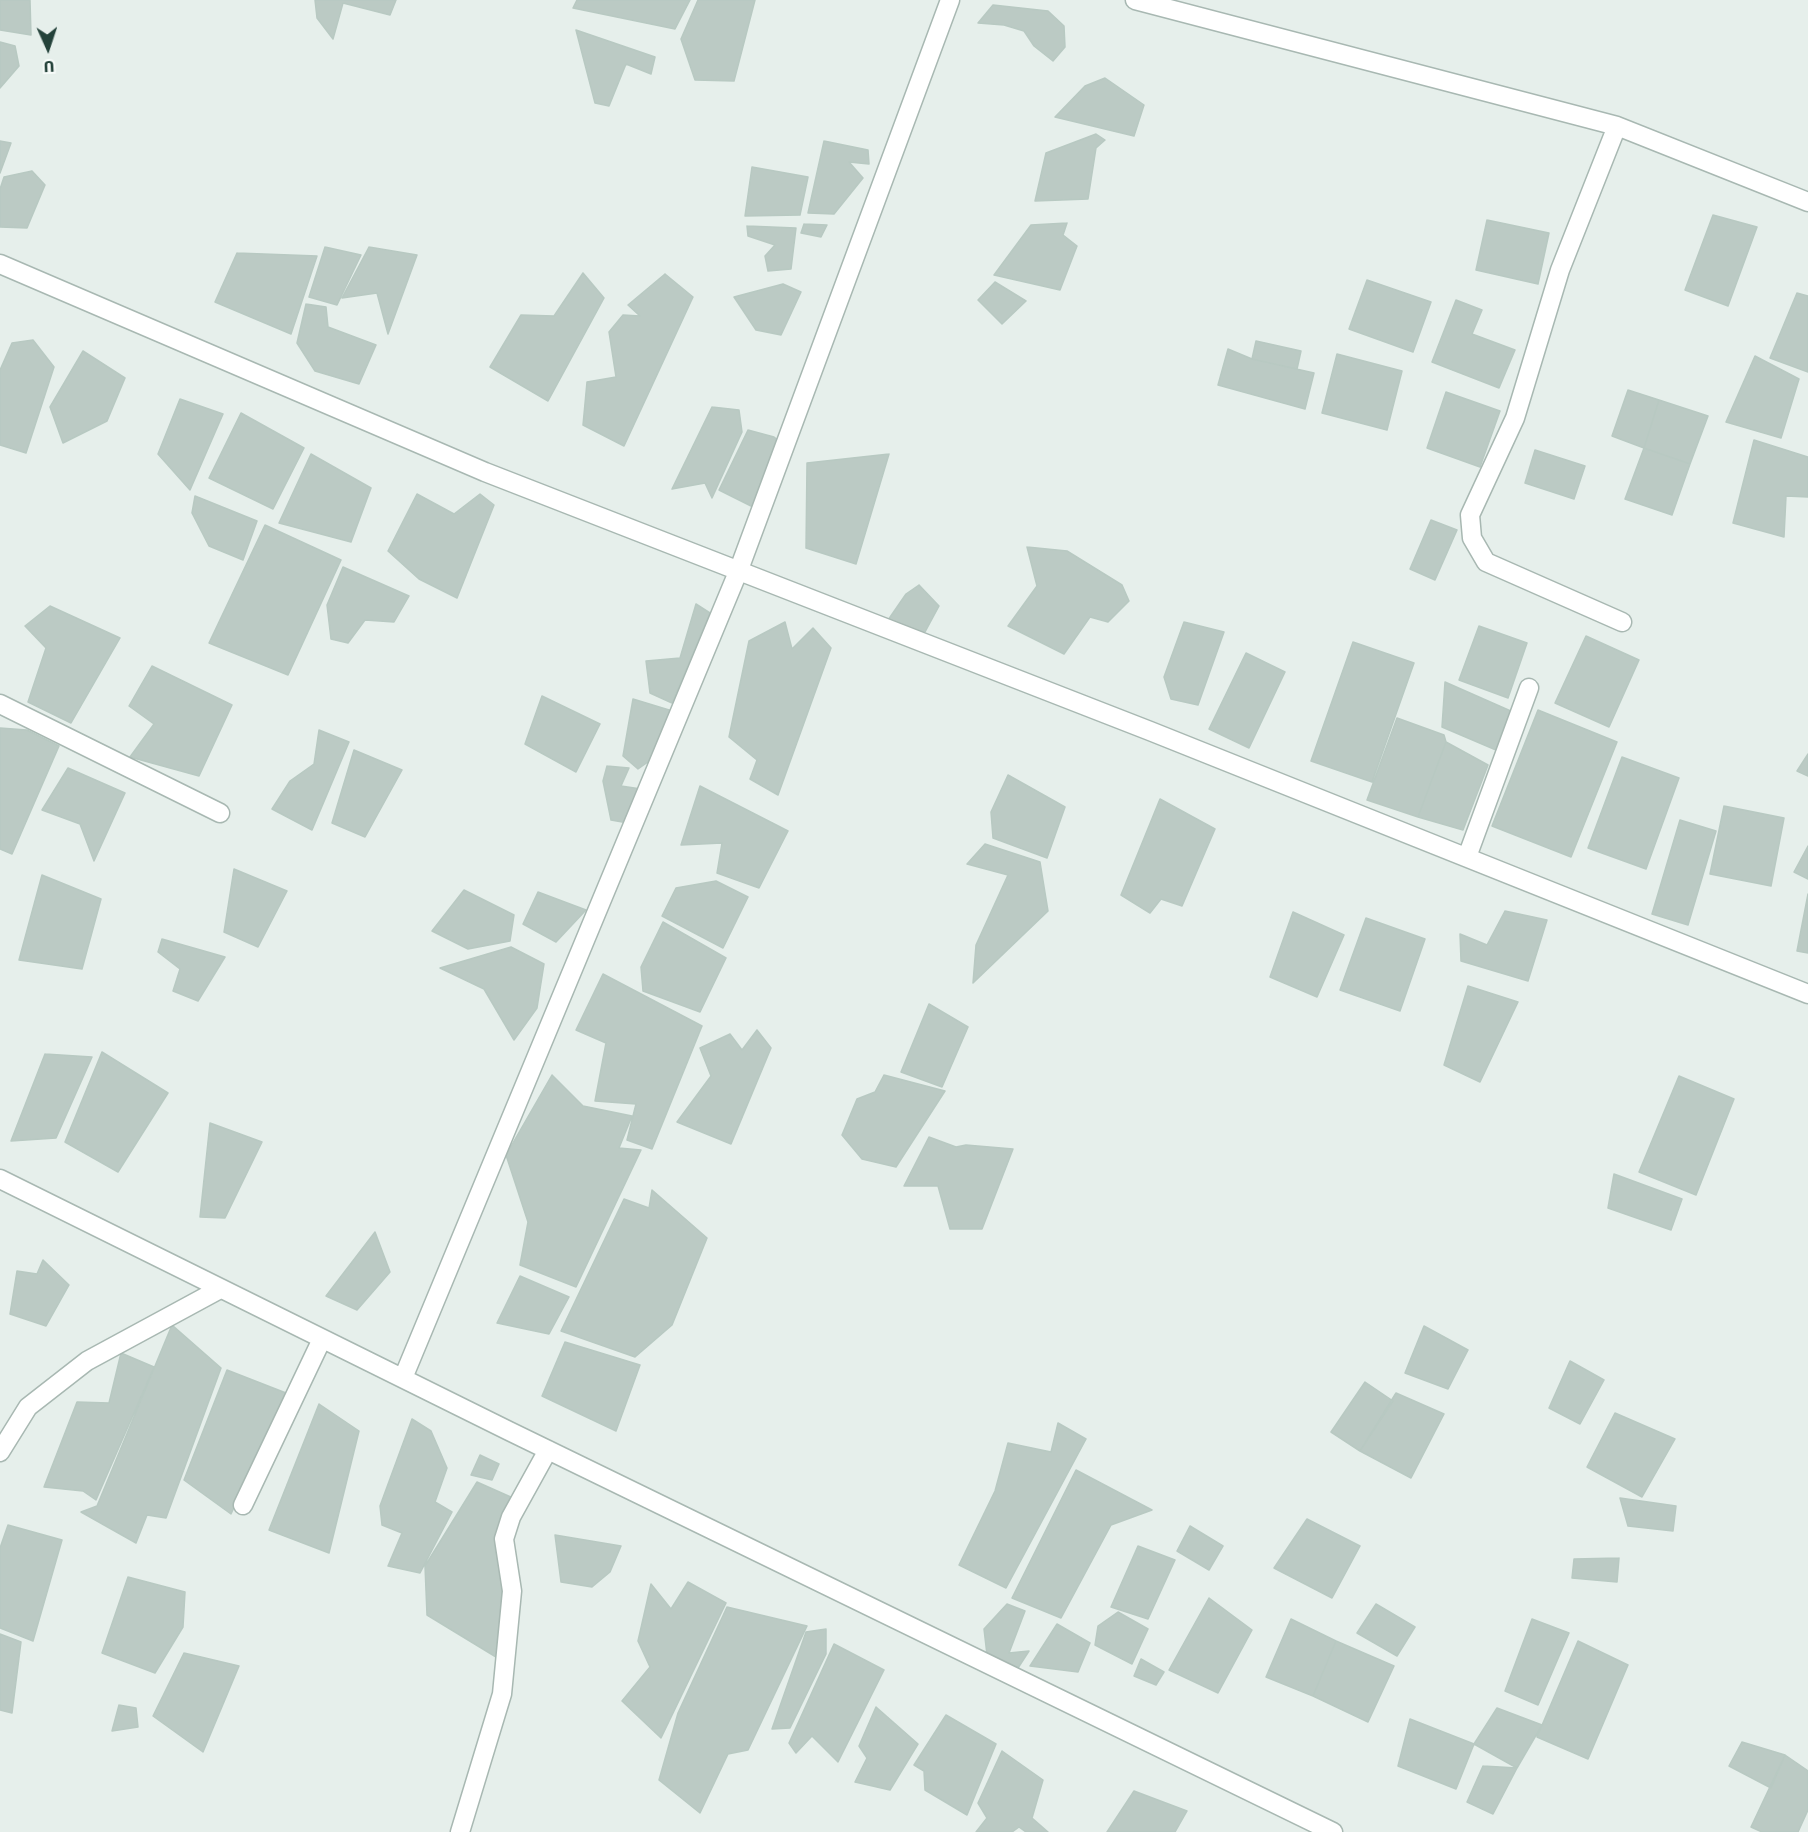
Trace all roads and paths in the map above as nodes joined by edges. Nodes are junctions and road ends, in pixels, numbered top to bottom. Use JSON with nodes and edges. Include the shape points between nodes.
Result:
{"nodes":[{"id":1,"x":950,"y":0,"type":"edge"},
{"id":2,"x":1135,"y":0,"type":"edge"},
{"id":3,"x":1617,"y":126,"type":"junction"},
{"id":4,"x":1808,"y":202,"type":"edge"},
{"id":5,"x":0,"y":264,"type":"edge"},
{"id":6,"x":738,"y":572,"type":"junction"},
{"id":7,"x":1622,"y":622,"type":"dead end"},
{"id":8,"x":1529,"y":688,"type":"dead end"},
{"id":9,"x":0,"y":704,"type":"edge"},
{"id":10,"x":220,"y":813,"type":"dead end"},
{"id":11,"x":1467,"y":857,"type":"junction"},
{"id":12,"x":1808,"y":994,"type":"edge"},
{"id":13,"x":0,"y":1179,"type":"edge"},
{"id":14,"x":220,"y":1288,"type":"junction"},
{"id":15,"x":322,"y":1339,"type":"junction"},
{"id":16,"x":403,"y":1378,"type":"junction"},
{"id":17,"x":548,"y":1450,"type":"junction"},
{"id":18,"x":0,"y":1452,"type":"edge"},
{"id":19,"x":243,"y":1506,"type":"dead end"},
{"id":20,"x":460,"y":1832,"type":"edge"},
{"id":21,"x":1333,"y":1832,"type":"edge"}],
"edges":[{"from":1,"to":6,"type":"street"},
{"from":2,"to":3,"type":"street"},
{"from":3,"to":4,"type":"street"},
{"from":3,"to":7,"type":"street","via":[[1560,270],[1515,418],[1470,515],[1472,538],[1486,562]]},
{"from":5,"to":6,"type":"street","via":[[485,472]]},
{"from":6,"to":11,"type":"street"},
{"from":6,"to":16,"type":"street"},
{"from":8,"to":11,"type":"street"},
{"from":9,"to":10,"type":"street"},
{"from":11,"to":12,"type":"street"},
{"from":13,"to":14,"type":"street"},
{"from":14,"to":15,"type":"street"},
{"from":14,"to":18,"type":"street","via":[[87,1361],[28,1407]]},
{"from":15,"to":16,"type":"street"},
{"from":15,"to":19,"type":"street"},
{"from":16,"to":17,"type":"street"},
{"from":17,"to":20,"type":"street","via":[[511,1517],[504,1539],[512,1591],[502,1694]]},
{"from":17,"to":21,"type":"street"}]}
